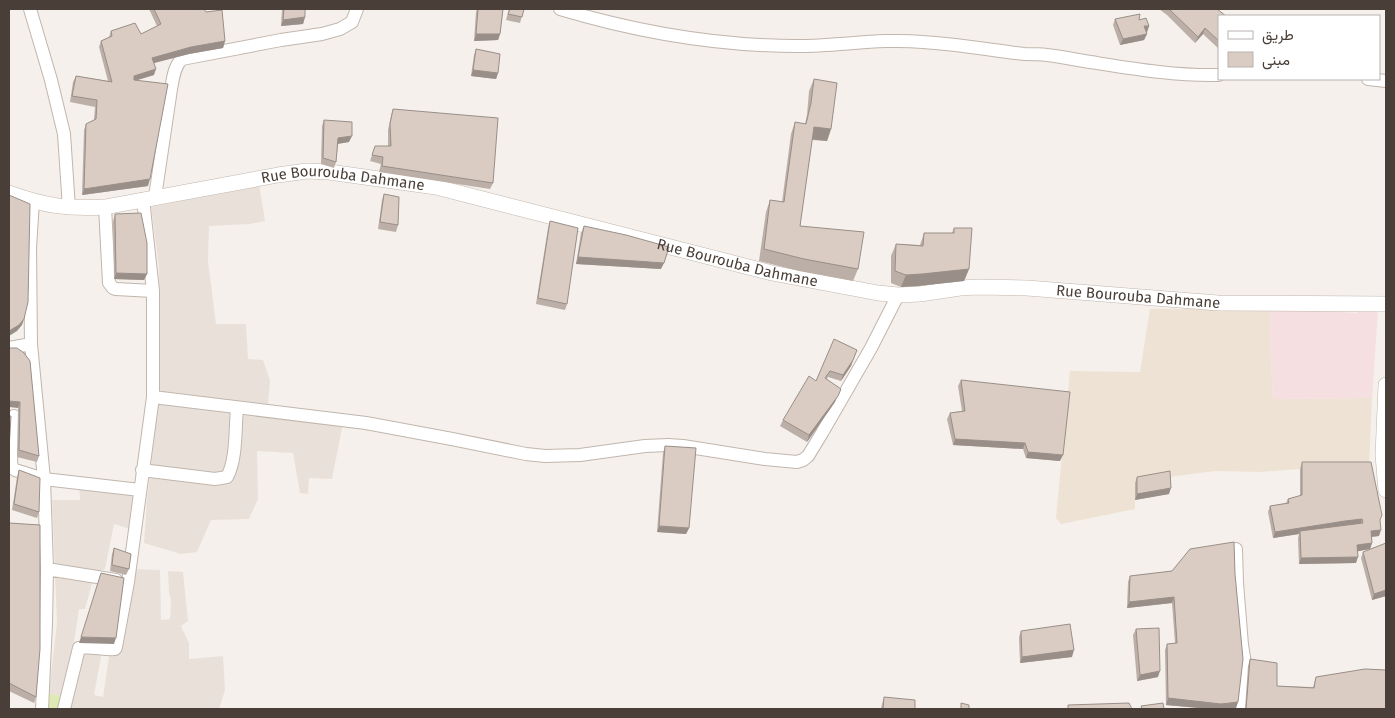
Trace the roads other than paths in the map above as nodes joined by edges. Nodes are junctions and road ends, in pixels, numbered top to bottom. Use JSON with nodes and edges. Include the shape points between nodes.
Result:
{"nodes":[{"id":1,"x":30,"y":9,"type":"edge"},
{"id":2,"x":357,"y":9,"type":"edge"},
{"id":3,"x":560,"y":9,"type":"edge"},
{"id":4,"x":1218,"y":75,"type":"edge"},
{"id":5,"x":9,"y":193,"type":"edge"},
{"id":6,"x":149,"y":198,"type":"junction"},
{"id":7,"x":33,"y":202,"type":"junction"},
{"id":8,"x":105,"y":207,"type":"junction"},
{"id":9,"x":68,"y":208,"type":"junction"},
{"id":10,"x":153,"y":292,"type":"junction"},
{"id":11,"x":898,"y":295,"type":"junction"},
{"id":12,"x":1386,"y":304,"type":"edge"},
{"id":13,"x":31,"y":344,"type":"junction"},
{"id":14,"x":9,"y":348,"type":"edge"},
{"id":15,"x":1386,"y":385,"type":"edge"},
{"id":16,"x":153,"y":397,"type":"junction"},
{"id":17,"x":237,"y":408,"type":"junction"},
{"id":18,"x":14,"y":416,"type":"dead end"},
{"id":19,"x":142,"y":470,"type":"junction"},
{"id":20,"x":44,"y":479,"type":"junction"},
{"id":21,"x":140,"y":490,"type":"junction"},
{"id":22,"x":1386,"y":490,"type":"edge"},
{"id":23,"x":1236,"y":549,"type":"edge"},
{"id":24,"x":47,"y":569,"type":"junction"},
{"id":25,"x":128,"y":582,"type":"junction"},
{"id":26,"x":42,"y":709,"type":"edge"},
{"id":27,"x":64,"y":709,"type":"edge"},
{"id":28,"x":1240,"y":709,"type":"edge"}],
"edges":[{"from":1,"to":9,"type":"street","via":[[64,134]]},
{"from":2,"to":6,"type":"street","via":[[352,22],[340,29],[180,60],[174,74]]},
{"from":3,"to":4,"type":"street","via":[[685,38],[730,43],[800,46],[922,42],[1047,55],[1195,76]]},
{"from":5,"to":7,"type":"street","name":"Rue Bourouba Dahmane"},
{"from":6,"to":8,"type":"street","name":"Rue Bourouba Dahmane"},
{"from":6,"to":10,"type":"street"},
{"from":6,"to":11,"type":"street","name":"Rue Bourouba Dahmane","via":[[307,171],[408,182],[772,273]]},
{"from":7,"to":9,"type":"street","name":"Rue Bourouba Dahmane"},
{"from":7,"to":13,"type":"street"},
{"from":8,"to":9,"type":"street","name":"Rue Bourouba Dahmane"},
{"from":8,"to":10,"type":"street","via":[[109,283],[116,289]]},
{"from":10,"to":16,"type":"street"},
{"from":11,"to":12,"type":"street","name":"Rue Bourouba Dahmane","via":[[960,288],[1027,288],[1218,303]]},
{"from":11,"to":17,"type":"street","via":[[822,433],[808,456],[797,462],[668,445],[545,456],[366,423]]},
{"from":13,"to":14,"type":"street"},
{"from":13,"to":20,"type":"street"},
{"from":15,"to":22,"type":"street","via":[[1383,455]]},
{"from":16,"to":17,"type":"street"},
{"from":16,"to":19,"type":"street"},
{"from":17,"to":19,"type":"street","via":[[227,477],[215,479]]},
{"from":18,"to":20,"type":"street","via":[[12,466],[15,470]]},
{"from":19,"to":21,"type":"street"},
{"from":20,"to":21,"type":"street"},
{"from":20,"to":24,"type":"street"},
{"from":21,"to":25,"type":"street"},
{"from":23,"to":28,"type":"street","via":[[1246,669]]},
{"from":24,"to":25,"type":"street"},
{"from":24,"to":26,"type":"street"},
{"from":25,"to":27,"type":"street","via":[[116,649],[79,648]]}]}
